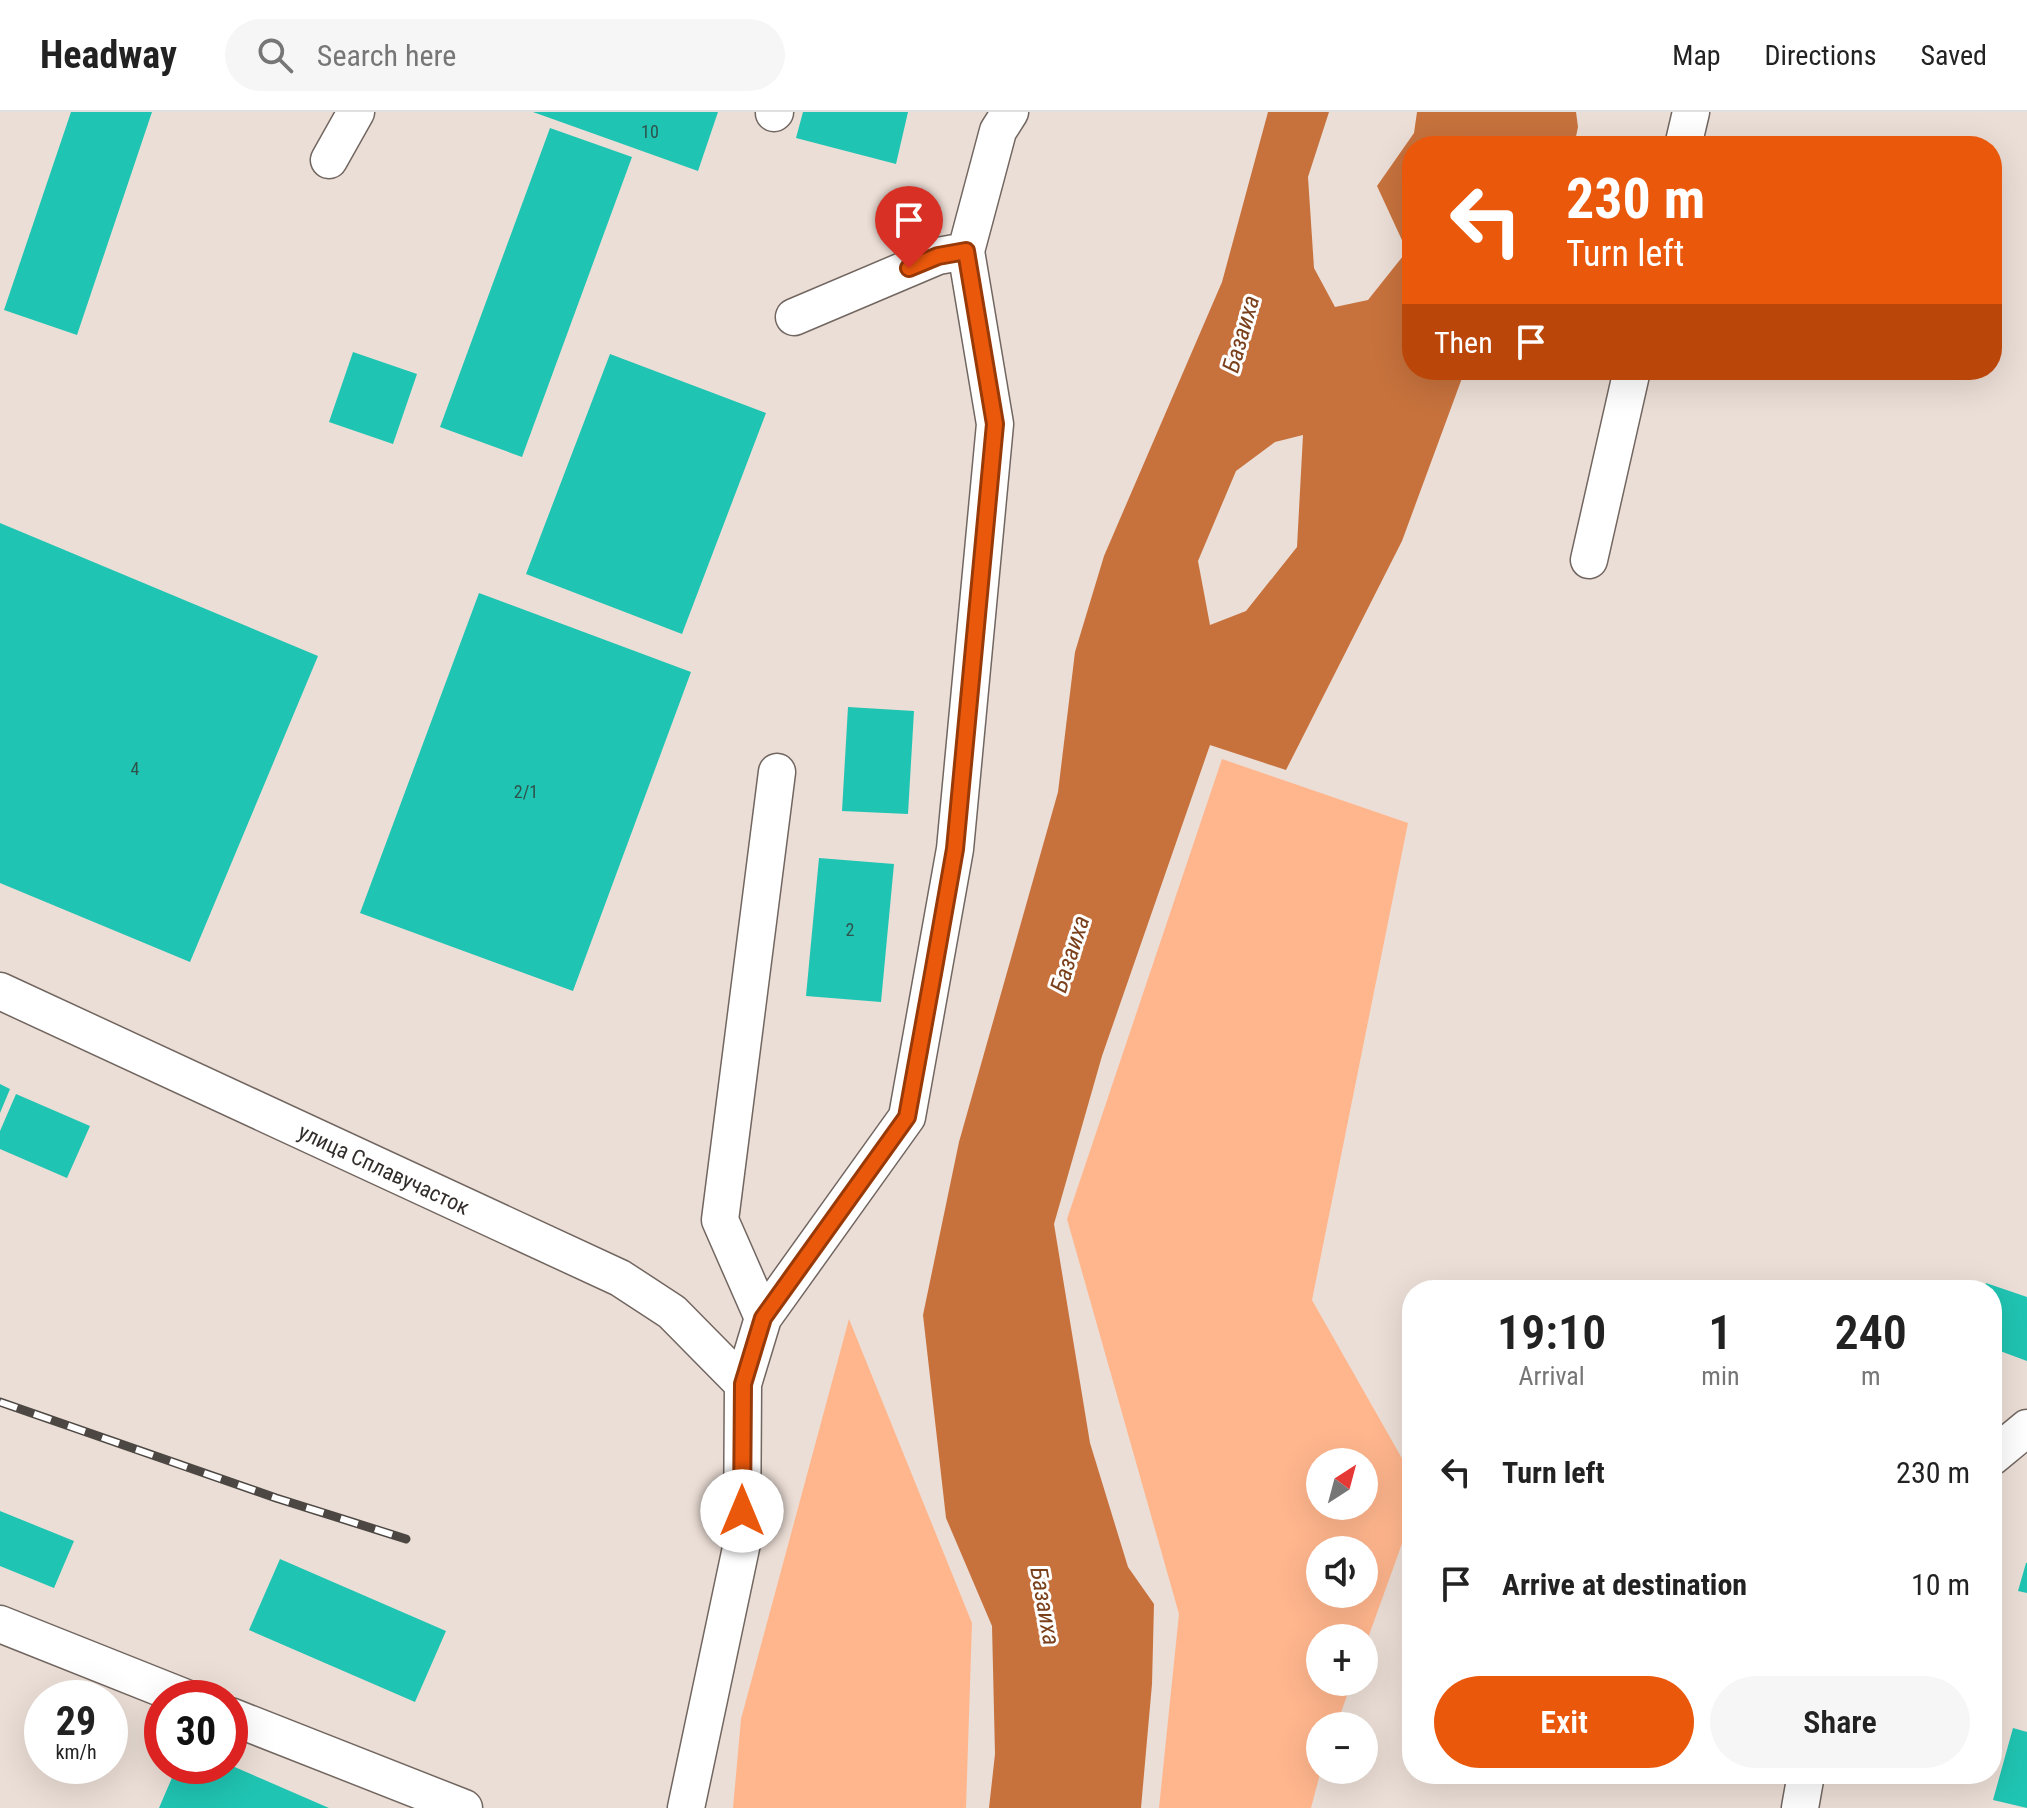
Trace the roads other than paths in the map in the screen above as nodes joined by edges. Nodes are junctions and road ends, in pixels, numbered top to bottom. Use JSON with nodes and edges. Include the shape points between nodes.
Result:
{"nodes":[{"id":1,"x":356,"y":112,"type":"edge"},
{"id":2,"x":1010,"y":112,"type":"edge"},
{"id":3,"x":1691,"y":112,"type":"edge"},
{"id":4,"x":1685,"y":136,"type":"edge"},
{"id":5,"x":329,"y":160,"type":"dead end"},
{"id":6,"x":966,"y":251,"type":"junction"},
{"id":7,"x":794,"y":317,"type":"dead end"},
{"id":8,"x":1630,"y":380,"type":"edge"},
{"id":9,"x":1589,"y":560,"type":"dead end"},
{"id":10,"x":777,"y":772,"type":"dead end"},
{"id":11,"x":0,"y":991,"type":"edge"},
{"id":12,"x":763,"y":1318,"type":"junction"},
{"id":13,"x":743,"y":1384,"type":"junction"},
{"id":14,"x":2027,"y":1428,"type":"edge"},
{"id":15,"x":2002,"y":1449,"type":"edge"},
{"id":16,"x":0,"y":1624,"type":"edge"},
{"id":17,"x":144,"y":1681,"type":"edge"},
{"id":18,"x":248,"y":1723,"type":"edge"},
{"id":19,"x":1804,"y":1784,"type":"edge"},
{"id":20,"x":464,"y":1808,"type":"edge"},
{"id":21,"x":686,"y":1808,"type":"edge"},
{"id":22,"x":1800,"y":1808,"type":"edge"}],
"edges":[{"from":1,"to":5,"type":"street"},
{"from":2,"to":6,"type":"street","via":[[998,131]]},
{"from":3,"to":4,"type":"street"},
{"from":6,"to":7,"type":"street","via":[[938,256]]},
{"from":6,"to":12,"type":"street","via":[[995,424],[955,849],[907,1117]]},
{"from":8,"to":9,"type":"street"},
{"from":10,"to":12,"type":"street","via":[[720,1220]]},
{"from":11,"to":13,"type":"street","name":"улица Сплавучасток","via":[[620,1278],[672,1312]]},
{"from":12,"to":13,"type":"street"},
{"from":13,"to":21,"type":"street","via":[[742,1543]]},
{"from":14,"to":15,"type":"street"},
{"from":16,"to":17,"type":"street"},
{"from":18,"to":20,"type":"street"},
{"from":19,"to":22,"type":"street"}]}
